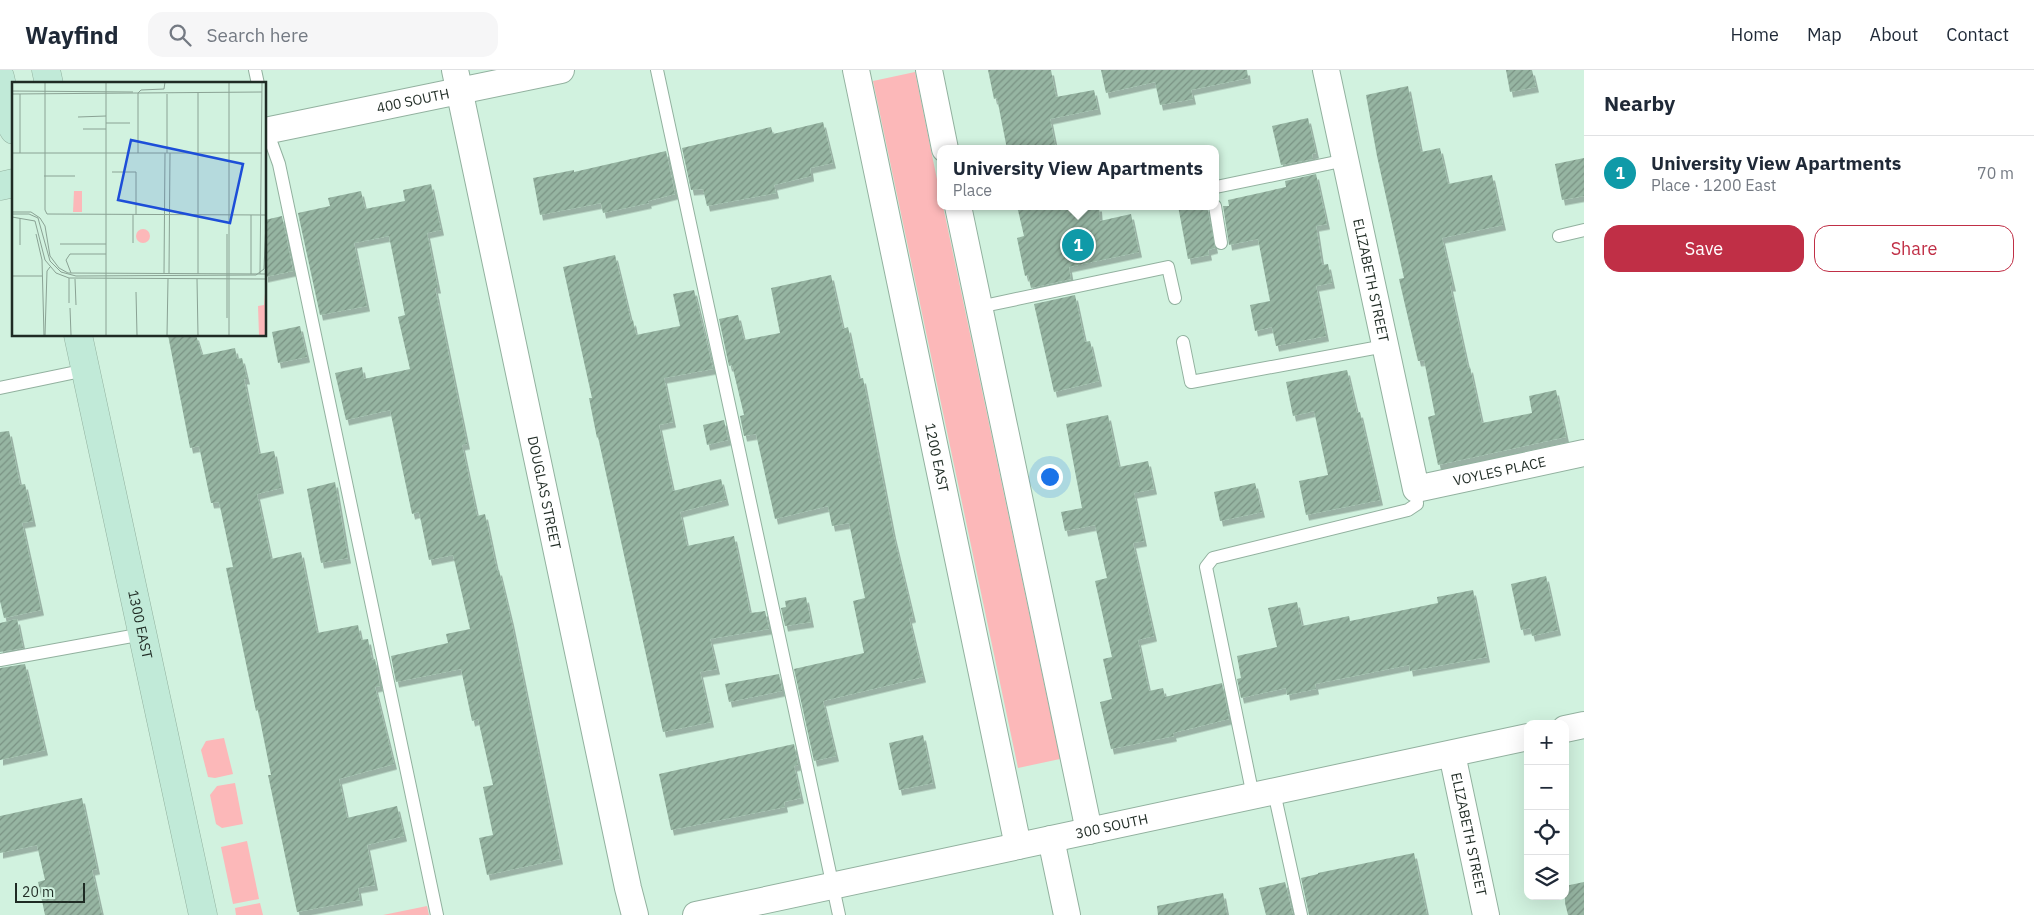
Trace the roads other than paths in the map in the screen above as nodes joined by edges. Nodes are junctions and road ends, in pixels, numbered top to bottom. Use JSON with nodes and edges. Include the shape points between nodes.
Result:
{"nodes":[{"id":1,"x":561,"y":70,"type":"edge"},
{"id":2,"x":657,"y":70,"type":"edge"},
{"id":3,"x":856,"y":70,"type":"edge"},
{"id":4,"x":929,"y":70,"type":"edge"},
{"id":5,"x":1326,"y":70,"type":"edge"},
{"id":6,"x":0,"y":77,"type":"edge"},
{"id":7,"x":457,"y":80,"type":"edge"},
{"id":8,"x":266,"y":127,"type":"edge"},
{"id":9,"x":12,"y":128,"type":"edge"},
{"id":10,"x":945,"y":145,"type":"edge"},
{"id":11,"x":1346,"y":160,"type":"junction"},
{"id":12,"x":1219,"y":186,"type":"edge"},
{"id":13,"x":959,"y":210,"type":"edge"},
{"id":14,"x":1216,"y":210,"type":"edge"},
{"id":15,"x":1584,"y":230,"type":"edge"},
{"id":16,"x":1559,"y":236,"type":"dead end"},
{"id":17,"x":1221,"y":243,"type":"dead end"},
{"id":18,"x":1174,"y":298,"type":"dead end"},
{"id":19,"x":979,"y":307,"type":"junction"},
{"id":20,"x":78,"y":336,"type":"edge"},
{"id":21,"x":1183,"y":342,"type":"dead end"},
{"id":22,"x":1385,"y":346,"type":"junction"},
{"id":23,"x":86,"y":370,"type":"junction"},
{"id":24,"x":0,"y":388,"type":"edge"},
{"id":25,"x":1584,"y":454,"type":"edge"},
{"id":26,"x":1416,"y":489,"type":"junction"},
{"id":27,"x":142,"y":634,"type":"junction"},
{"id":28,"x":0,"y":660,"type":"edge"},
{"id":29,"x":1584,"y":725,"type":"edge"},
{"id":30,"x":1569,"y":728,"type":"edge"},
{"id":31,"x":1524,"y":738,"type":"edge"},
{"id":32,"x":1452,"y":754,"type":"junction"},
{"id":33,"x":1264,"y":794,"type":"junction"},
{"id":34,"x":1089,"y":831,"type":"junction"},
{"id":35,"x":1051,"y":839,"type":"junction"},
{"id":36,"x":1018,"y":846,"type":"junction"},
{"id":37,"x":833,"y":886,"type":"junction"},
{"id":38,"x":203,"y":915,"type":"edge"},
{"id":39,"x":437,"y":915,"type":"edge"},
{"id":40,"x":635,"y":915,"type":"edge"},
{"id":41,"x":696,"y":915,"type":"edge"},
{"id":42,"x":839,"y":915,"type":"edge"},
{"id":43,"x":1067,"y":915,"type":"edge"},
{"id":44,"x":1301,"y":915,"type":"edge"},
{"id":45,"x":1486,"y":915,"type":"edge"}],
"edges":[{"from":1,"to":7,"type":"street","name":"400 SOUTH"},
{"from":2,"to":37,"type":"lane"},
{"from":3,"to":36,"type":"street","name":"1200 EAST"},
{"from":4,"to":10,"type":"street"},
{"from":5,"to":11,"type":"street","name":"ELIZABETH STREET"},
{"from":6,"to":9,"type":"main road"},
{"from":7,"to":8,"type":"street","name":"400 SOUTH"},
{"from":7,"to":40,"type":"street","name":"DOUGLAS STREET"},
{"from":8,"to":39,"type":"lane","via":[[279,164]]},
{"from":11,"to":12,"type":"lane"},
{"from":11,"to":22,"type":"street","name":"ELIZABETH STREET"},
{"from":13,"to":19,"type":"street"},
{"from":14,"to":17,"type":"lane"},
{"from":15,"to":16,"type":"lane"},
{"from":18,"to":19,"type":"lane","via":[[1168,267]]},
{"from":19,"to":34,"type":"street"},
{"from":20,"to":23,"type":"main road","name":"1300 EAST"},
{"from":21,"to":22,"type":"lane","via":[[1191,382]]},
{"from":22,"to":26,"type":"street","name":"ELIZABETH STREET"},
{"from":23,"to":24,"type":"lane"},
{"from":23,"to":27,"type":"main road","name":"1300 EAST"},
{"from":25,"to":26,"type":"street","name":"VOYLES PLACE"},
{"from":26,"to":33,"type":"lane","via":[[1417,504],[1408,510],[1213,558],[1206,568]]},
{"from":27,"to":28,"type":"lane"},
{"from":27,"to":38,"type":"main road","name":"1300 EAST"},
{"from":29,"to":30,"type":"street"},
{"from":31,"to":32,"type":"street","name":"300 SOUTH"},
{"from":32,"to":33,"type":"street","name":"300 SOUTH"},
{"from":32,"to":45,"type":"street","name":"ELIZABETH STREET"},
{"from":33,"to":34,"type":"street","name":"300 SOUTH"},
{"from":33,"to":44,"type":"lane"},
{"from":34,"to":35,"type":"street","name":"300 SOUTH"},
{"from":35,"to":36,"type":"street","name":"300 SOUTH"},
{"from":35,"to":43,"type":"street"},
{"from":36,"to":37,"type":"street","name":"300 SOUTH"},
{"from":37,"to":41,"type":"street","name":"300 SOUTH"},
{"from":37,"to":42,"type":"lane"}]}
